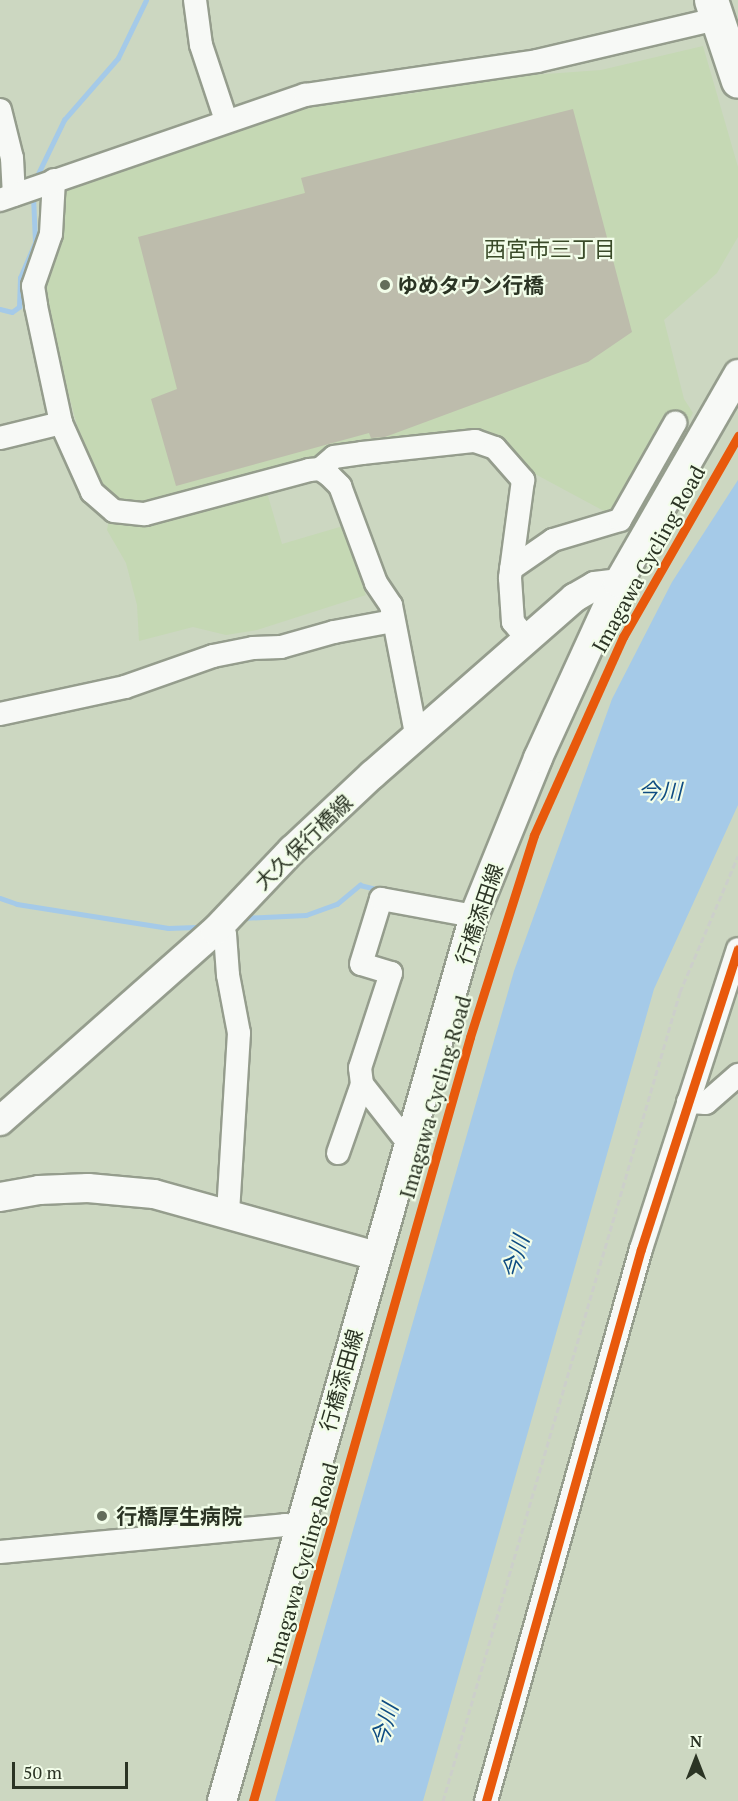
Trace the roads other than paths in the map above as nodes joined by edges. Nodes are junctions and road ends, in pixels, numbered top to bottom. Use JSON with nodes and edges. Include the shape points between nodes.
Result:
{"nodes":[{"id":1,"x":195,"y":0,"type":"edge"},
{"id":2,"x":714,"y":10,"type":"edge"},
{"id":3,"x":738,"y":81,"type":"edge"},
{"id":4,"x":0,"y":110,"type":"edge"},
{"id":5,"x":226,"y":120,"type":"junction"},
{"id":6,"x":54,"y":180,"type":"junction"},
{"id":7,"x":7,"y":197,"type":"edge"},
{"id":8,"x":738,"y":374,"type":"edge"},
{"id":9,"x":61,"y":423,"type":"junction"},
{"id":10,"x":675,"y":423,"type":"dead end"},
{"id":11,"x":0,"y":438,"type":"edge"},
{"id":12,"x":320,"y":469,"type":"junction"},
{"id":13,"x":512,"y":569,"type":"junction"},
{"id":14,"x":618,"y":583,"type":"junction"},
{"id":15,"x":393,"y":621,"type":"junction"},
{"id":16,"x":528,"y":640,"type":"junction"},
{"id":17,"x":0,"y":714,"type":"edge"},
{"id":18,"x":417,"y":739,"type":"junction"},
{"id":19,"x":474,"y":916,"type":"junction"},
{"id":20,"x":215,"y":931,"type":"junction"},
{"id":21,"x":738,"y":950,"type":"edge"},
{"id":22,"x":738,"y":1075,"type":"edge"},
{"id":23,"x":363,"y":1084,"type":"junction"},
{"id":24,"x":688,"y":1102,"type":"junction"},
{"id":25,"x":0,"y":1121,"type":"edge"},
{"id":26,"x":409,"y":1144,"type":"junction"},
{"id":27,"x":338,"y":1153,"type":"dead end"},
{"id":28,"x":0,"y":1197,"type":"edge"},
{"id":29,"x":228,"y":1213,"type":"junction"},
{"id":30,"x":376,"y":1256,"type":"junction"},
{"id":31,"x":298,"y":1527,"type":"junction"},
{"id":32,"x":0,"y":1552,"type":"edge"},
{"id":33,"x":222,"y":1801,"type":"edge"},
{"id":34,"x":486,"y":1801,"type":"edge"}],
"edges":[{"from":1,"to":5,"type":"street","via":[[201,45]]},
{"from":2,"to":3,"type":"highway"},
{"from":2,"to":5,"type":"street","via":[[537,61],[304,95]]},
{"from":4,"to":7,"type":"street","via":[[12,158]]},
{"from":5,"to":6,"type":"street"},
{"from":6,"to":7,"type":"street"},
{"from":6,"to":9,"type":"street","via":[[51,234],[33,286]]},
{"from":8,"to":14,"type":"main road","name":"行橋添田線"},
{"from":9,"to":11,"type":"street"},
{"from":9,"to":12,"type":"street","via":[[92,492],[101,502],[129,514],[145,514]]},
{"from":10,"to":13,"type":"street","via":[[620,520],[553,540]]},
{"from":12,"to":13,"type":"street","via":[[334,457],[486,442],[524,480]]},
{"from":12,"to":15,"type":"street","via":[[340,486],[376,583],[391,605]]},
{"from":13,"to":16,"type":"street","via":[[513,622]]},
{"from":14,"to":16,"type":"main road","name":"大久保行橋線","via":[[595,586],[574,598]]},
{"from":14,"to":19,"type":"main road","name":"行橋添田線","via":[[538,758]]},
{"from":15,"to":17,"type":"street","via":[[281,647],[234,651],[126,687]]},
{"from":15,"to":18,"type":"street"},
{"from":16,"to":18,"type":"main road","name":"大久保行橋線"},
{"from":18,"to":20,"type":"main road","name":"大久保行橋線","via":[[292,850]]},
{"from":19,"to":23,"type":"street","via":[[381,899],[361,964],[391,973],[360,1068]]},
{"from":19,"to":26,"type":"main road","name":"行橋添田線"},
{"from":20,"to":25,"type":"main road","name":"大久保行橋線"},
{"from":20,"to":29,"type":"street","via":[[225,934],[239,1033]]},
{"from":21,"to":24,"type":"street"},
{"from":22,"to":24,"type":"street","via":[[706,1103]]},
{"from":23,"to":26,"type":"street"},
{"from":23,"to":27,"type":"street"},
{"from":24,"to":34,"type":"street","via":[[641,1249]]},
{"from":26,"to":30,"type":"main road","name":"行橋添田線"},
{"from":28,"to":29,"type":"main road","via":[[39,1190],[116,1189],[154,1194]]},
{"from":29,"to":30,"type":"main road"},
{"from":30,"to":31,"type":"main road","name":"行橋添田線"},
{"from":31,"to":32,"type":"street","via":[[285,1525]]},
{"from":31,"to":33,"type":"main road","name":"行橋添田線"}]}
